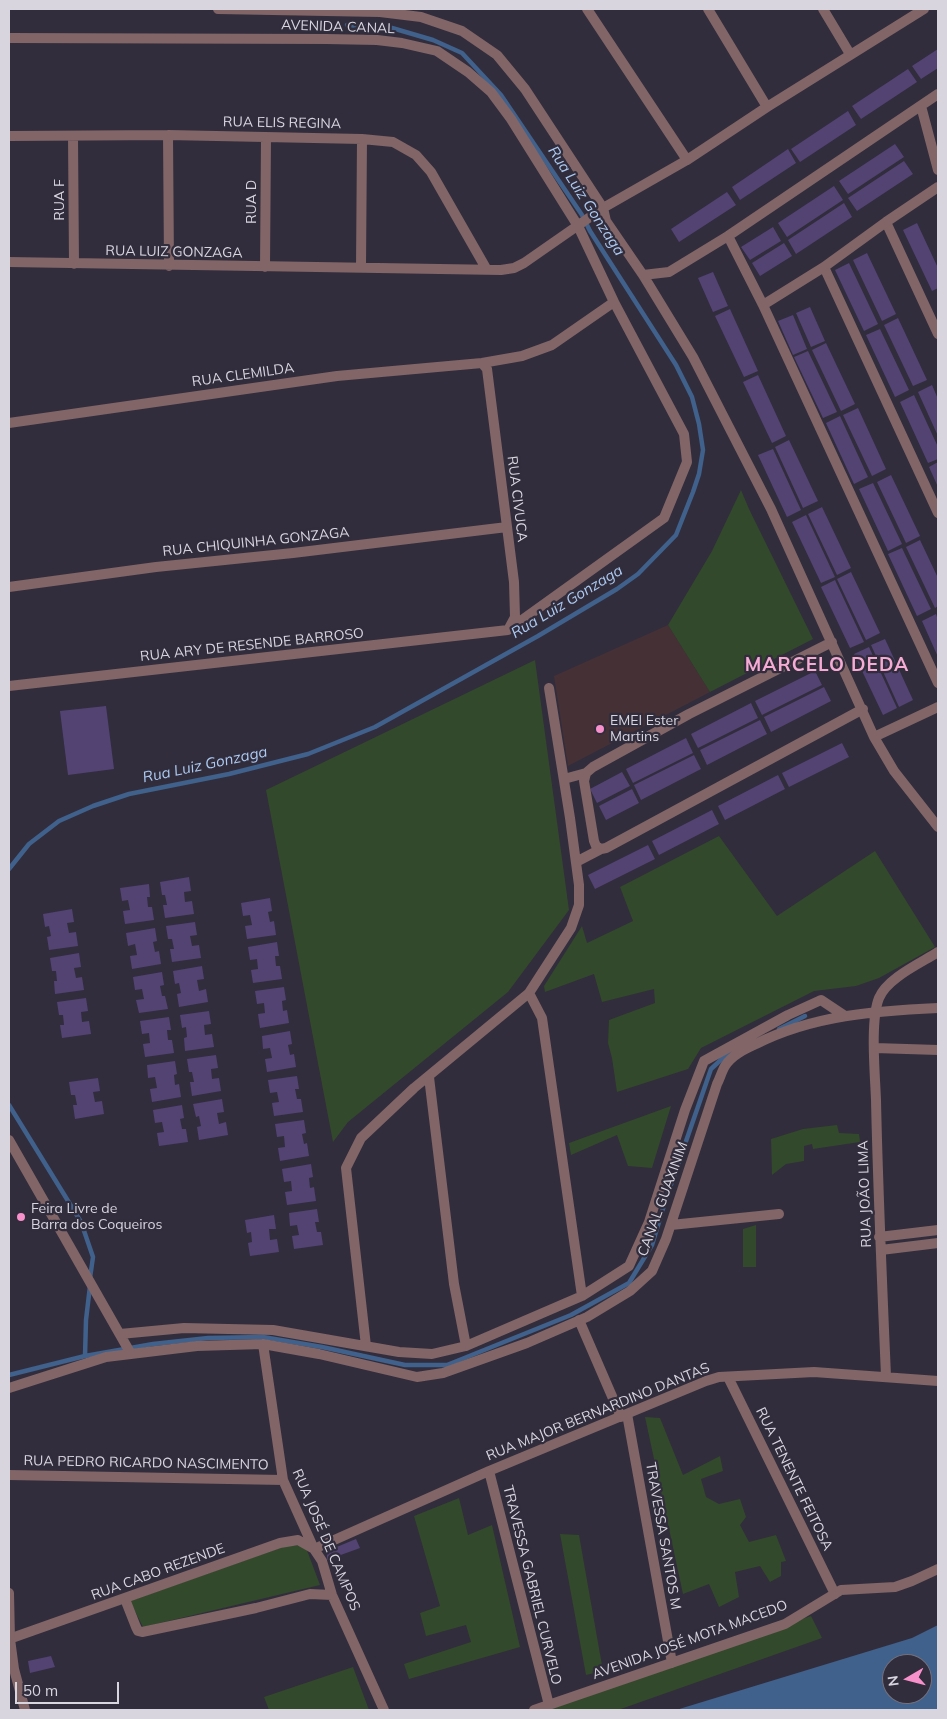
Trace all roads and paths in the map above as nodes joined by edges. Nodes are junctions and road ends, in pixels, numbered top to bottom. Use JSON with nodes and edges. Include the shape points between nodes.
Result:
{"nodes":[{"id":1,"x":218,"y":9,"type":"edge"},
{"id":2,"x":587,"y":9,"type":"edge"},
{"id":3,"x":708,"y":9,"type":"edge"},
{"id":4,"x":824,"y":9,"type":"edge"},
{"id":5,"x":924,"y":9,"type":"edge"},
{"id":6,"x":9,"y":38,"type":"edge"},
{"id":7,"x":850,"y":54,"type":"junction"},
{"id":8,"x":938,"y":94,"type":"edge"},
{"id":9,"x":767,"y":106,"type":"junction"},
{"id":10,"x":920,"y":106,"type":"junction"},
{"id":11,"x":168,"y":135,"type":"junction"},
{"id":12,"x":9,"y":136,"type":"edge"},
{"id":13,"x":73,"y":136,"type":"junction"},
{"id":14,"x":266,"y":137,"type":"junction"},
{"id":15,"x":362,"y":139,"type":"junction"},
{"id":16,"x":687,"y":160,"type":"junction"},
{"id":17,"x":938,"y":170,"type":"edge"},
{"id":18,"x":938,"y":187,"type":"edge"},
{"id":19,"x":600,"y":211,"type":"junction"},
{"id":20,"x":886,"y":222,"type":"junction"},
{"id":21,"x":580,"y":225,"type":"junction"},
{"id":22,"x":728,"y":236,"type":"junction"},
{"id":23,"x":9,"y":262,"type":"edge"},
{"id":24,"x":74,"y":264,"type":"junction"},
{"id":25,"x":169,"y":266,"type":"junction"},
{"id":26,"x":265,"y":266,"type":"junction"},
{"id":27,"x":362,"y":267,"type":"junction"},
{"id":28,"x":824,"y":267,"type":"junction"},
{"id":29,"x":487,"y":270,"type":"junction"},
{"id":30,"x":643,"y":275,"type":"junction"},
{"id":31,"x":614,"y":302,"type":"junction"},
{"id":32,"x":763,"y":305,"type":"junction"},
{"id":33,"x":938,"y":334,"type":"edge"},
{"id":34,"x":482,"y":363,"type":"junction"},
{"id":35,"x":9,"y":422,"type":"edge"},
{"id":36,"x":938,"y":513,"type":"edge"},
{"id":37,"x":507,"y":526,"type":"junction"},
{"id":38,"x":9,"y":587,"type":"edge"},
{"id":39,"x":503,"y":631,"type":"junction"},
{"id":40,"x":832,"y":642,"type":"junction"},
{"id":41,"x":938,"y":683,"type":"edge"},
{"id":42,"x":9,"y":686,"type":"edge"},
{"id":43,"x":549,"y":688,"type":"dead end"},
{"id":44,"x":938,"y":707,"type":"edge"},
{"id":45,"x":862,"y":709,"type":"junction"},
{"id":46,"x":874,"y":738,"type":"junction"},
{"id":47,"x":586,"y":772,"type":"junction"},
{"id":48,"x":564,"y":779,"type":"junction"},
{"id":49,"x":938,"y":827,"type":"edge"},
{"id":50,"x":601,"y":849,"type":"junction"},
{"id":51,"x":576,"y":862,"type":"junction"},
{"id":52,"x":938,"y":952,"type":"edge"},
{"id":53,"x":529,"y":993,"type":"junction"},
{"id":54,"x":938,"y":1008,"type":"edge"},
{"id":55,"x":876,"y":1011,"type":"junction"},
{"id":56,"x":845,"y":1016,"type":"junction"},
{"id":57,"x":875,"y":1048,"type":"junction"},
{"id":58,"x":938,"y":1050,"type":"edge"},
{"id":59,"x":429,"y":1077,"type":"junction"},
{"id":60,"x":9,"y":1140,"type":"edge"},
{"id":61,"x":779,"y":1214,"type":"dead end"},
{"id":62,"x":671,"y":1225,"type":"junction"},
{"id":63,"x":938,"y":1230,"type":"edge"},
{"id":64,"x":880,"y":1237,"type":"junction"},
{"id":65,"x":938,"y":1243,"type":"edge"},
{"id":66,"x":880,"y":1250,"type":"junction"},
{"id":67,"x":582,"y":1296,"type":"junction"},
{"id":68,"x":579,"y":1320,"type":"junction"},
{"id":69,"x":120,"y":1334,"type":"junction"},
{"id":70,"x":263,"y":1344,"type":"junction"},
{"id":71,"x":366,"y":1346,"type":"junction"},
{"id":72,"x":466,"y":1346,"type":"junction"},
{"id":73,"x":131,"y":1354,"type":"junction"},
{"id":74,"x":886,"y":1376,"type":"junction"},
{"id":75,"x":728,"y":1377,"type":"junction"},
{"id":76,"x":938,"y":1380,"type":"edge"},
{"id":77,"x":9,"y":1388,"type":"edge"},
{"id":78,"x":624,"y":1415,"type":"junction"},
{"id":79,"x":489,"y":1471,"type":"junction"},
{"id":80,"x":9,"y":1474,"type":"edge"},
{"id":81,"x":283,"y":1480,"type":"junction"},
{"id":82,"x":314,"y":1548,"type":"junction"},
{"id":83,"x":938,"y":1569,"type":"edge"},
{"id":84,"x":9,"y":1592,"type":"edge"},
{"id":85,"x":835,"y":1594,"type":"junction"},
{"id":86,"x":332,"y":1595,"type":"junction"},
{"id":87,"x":126,"y":1599,"type":"junction"},
{"id":88,"x":9,"y":1639,"type":"edge"},
{"id":89,"x":672,"y":1663,"type":"junction"},
{"id":90,"x":549,"y":1705,"type":"junction"},
{"id":91,"x":25,"y":1710,"type":"edge"},
{"id":92,"x":384,"y":1710,"type":"edge"},
{"id":93,"x":534,"y":1710,"type":"edge"}],
"edges":[{"from":1,"to":19,"type":"street","name":"AVENIDA CANAL","via":[[380,12],[420,17],[462,31],[497,55],[526,89]]},
{"from":2,"to":16,"type":"street"},
{"from":3,"to":9,"type":"street"},
{"from":4,"to":7,"type":"street"},
{"from":5,"to":7,"type":"street","name":"RUA LUIZ GONZAGA"},
{"from":6,"to":21,"type":"street","name":"AVENIDA CANAL","via":[[377,40],[436,51],[491,92]]},
{"from":7,"to":9,"type":"street","name":"RUA LUIZ GONZAGA"},
{"from":8,"to":10,"type":"street"},
{"from":9,"to":16,"type":"street","name":"RUA LUIZ GONZAGA"},
{"from":10,"to":17,"type":"street"},
{"from":10,"to":22,"type":"street"},
{"from":11,"to":13,"type":"street","name":"RUA ELIS REGINA"},
{"from":11,"to":14,"type":"street","name":"RUA ELIS REGINA"},
{"from":11,"to":25,"type":"street"},
{"from":12,"to":13,"type":"street","name":"RUA ELIS REGINA"},
{"from":13,"to":24,"type":"street","name":"RUA F"},
{"from":14,"to":15,"type":"street","name":"RUA ELIS REGINA"},
{"from":14,"to":26,"type":"street","name":"RUA D"},
{"from":15,"to":27,"type":"street"},
{"from":15,"to":29,"type":"street","name":"RUA ELIS REGINA","via":[[393,142],[416,155],[431,172]]},
{"from":16,"to":19,"type":"street","name":"RUA LUIZ GONZAGA"},
{"from":18,"to":20,"type":"street"},
{"from":19,"to":21,"type":"street","name":"RUA LUIZ GONZAGA"},
{"from":19,"to":30,"type":"street","name":"AVENIDA CANAL"},
{"from":20,"to":28,"type":"street"},
{"from":20,"to":33,"type":"street"},
{"from":21,"to":29,"type":"street","name":"RUA LUIZ GONZAGA","via":[[514,268]]},
{"from":21,"to":31,"type":"street","name":"AVENIDA CANAL"},
{"from":22,"to":30,"type":"street","via":[[669,272]]},
{"from":22,"to":32,"type":"street"},
{"from":23,"to":24,"type":"street","name":"RUA LUIZ GONZAGA"},
{"from":24,"to":25,"type":"street","name":"RUA LUIZ GONZAGA"},
{"from":25,"to":26,"type":"street","name":"RUA LUIZ GONZAGA"},
{"from":26,"to":27,"type":"street","name":"RUA LUIZ GONZAGA"},
{"from":27,"to":29,"type":"street","name":"RUA LUIZ GONZAGA"},
{"from":28,"to":32,"type":"street"},
{"from":28,"to":36,"type":"street"},
{"from":30,"to":40,"type":"street","name":"AVENIDA CANAL","via":[[694,357],[771,509]]},
{"from":31,"to":34,"type":"street","name":"RUA CLEMILDA","via":[[552,345],[522,356]]},
{"from":31,"to":39,"type":"street","name":"AVENIDA CANAL","via":[[684,434],[686,462],[664,518]]},
{"from":32,"to":41,"type":"street"},
{"from":34,"to":35,"type":"street","name":"RUA CLEMILDA","via":[[336,376]]},
{"from":34,"to":37,"type":"street","name":"RUA CIVUCA","via":[[487,369]]},
{"from":37,"to":38,"type":"street","name":"RUA CHIQUINHA GONZAGA"},
{"from":37,"to":39,"type":"street","name":"RUA CIVUCA","via":[[515,617]]},
{"from":39,"to":42,"type":"street","name":"RUA ARY DE RESENDE BARROSO"},
{"from":40,"to":45,"type":"street","name":"AVENIDA CANAL"},
{"from":40,"to":47,"type":"street","via":[[689,714]]},
{"from":43,"to":48,"type":"street"},
{"from":44,"to":46,"type":"street"},
{"from":45,"to":46,"type":"street","name":"AVENIDA CANAL"},
{"from":45,"to":50,"type":"street"},
{"from":46,"to":49,"type":"street","name":"AVENIDA CANAL","via":[[894,771]]},
{"from":47,"to":48,"type":"street"},
{"from":47,"to":50,"type":"street","via":[[584,781],[594,841]]},
{"from":48,"to":51,"type":"street"},
{"from":50,"to":51,"type":"street"},
{"from":51,"to":53,"type":"street","via":[[579,905],[571,928]]},
{"from":52,"to":55,"type":"street","name":"RUA JOÃO LIMA","via":[[885,988]]},
{"from":53,"to":59,"type":"street"},
{"from":53,"to":67,"type":"street","via":[[542,1018]]},
{"from":54,"to":55,"type":"street","name":"CANAL GUAXINIM"},
{"from":55,"to":56,"type":"street","name":"CANAL GUAXINIM"},
{"from":55,"to":57,"type":"street","name":"RUA JOÃO LIMA"},
{"from":56,"to":62,"type":"street","name":"CANAL GUAXINIM","via":[[810,1022],[776,1034],[740,1052],[726,1065]]},
{"from":56,"to":67,"type":"street","via":[[821,1000],[704,1061],[650,1222],[629,1266]]},
{"from":57,"to":58,"type":"street"},
{"from":57,"to":64,"type":"street","name":"RUA JOÃO LIMA"},
{"from":59,"to":71,"type":"street","via":[[361,1138],[346,1168]]},
{"from":59,"to":72,"type":"street","via":[[454,1284]]},
{"from":60,"to":69,"type":"street"},
{"from":61,"to":62,"type":"street"},
{"from":62,"to":68,"type":"street","name":"CANAL GUAXINIM","via":[[652,1271],[630,1291]]},
{"from":63,"to":64,"type":"street"},
{"from":64,"to":66,"type":"street","name":"RUA JOÃO LIMA"},
{"from":65,"to":66,"type":"street"},
{"from":66,"to":74,"type":"street","name":"RUA JOÃO LIMA"},
{"from":67,"to":72,"type":"street"},
{"from":68,"to":70,"type":"street","name":"CANAL GUAXINIM","via":[[444,1373],[417,1377]]},
{"from":68,"to":78,"type":"street","name":"TRAVESSA SANTOS M"},
{"from":69,"to":71,"type":"street","via":[[184,1328],[274,1330]]},
{"from":69,"to":73,"type":"street"},
{"from":70,"to":73,"type":"street","name":"CANAL GUAXINIM","via":[[197,1346]]},
{"from":70,"to":81,"type":"street","name":"RUA JOSÉ DE CAMPOS"},
{"from":71,"to":72,"type":"street","via":[[432,1354]]},
{"from":73,"to":77,"type":"street","name":"CANAL GUAXINIM","via":[[106,1357]]},
{"from":74,"to":75,"type":"street","name":"RUA MAJOR BERNARDINO DANTAS","via":[[814,1372]]},
{"from":74,"to":76,"type":"street","name":"RUA MAJOR BERNARDINO DANTAS"},
{"from":75,"to":78,"type":"street","name":"RUA MAJOR BERNARDINO DANTAS","via":[[706,1381]]},
{"from":75,"to":85,"type":"street","name":"RUA TENENTE FEITOSA"},
{"from":78,"to":79,"type":"street","name":"RUA MAJOR BERNARDINO DANTAS"},
{"from":78,"to":89,"type":"street","name":"TRAVESSA SANTOS M"},
{"from":79,"to":82,"type":"street","name":"RUA MAJOR BERNARDINO DANTAS"},
{"from":79,"to":90,"type":"street","name":"TRAVESSA GABRIEL CURVELO"},
{"from":80,"to":81,"type":"street","name":"RUA PEDRO RICARDO NASCIMENTO"},
{"from":81,"to":82,"type":"street","name":"RUA JOSÉ DE CAMPOS"},
{"from":82,"to":86,"type":"street","name":"RUA JOSÉ DE CAMPOS","via":[[322,1561]]},
{"from":82,"to":87,"type":"street","name":"RUA CABO REZENDE","via":[[298,1540],[280,1543]]},
{"from":83,"to":85,"type":"street","name":"AVENIDA JOSÉ MOTA MACEDO","via":[[895,1587],[841,1590]]},
{"from":84,"to":88,"type":"street"},
{"from":85,"to":89,"type":"street","name":"AVENIDA JOSÉ MOTA MACEDO","via":[[785,1624]]},
{"from":86,"to":87,"type":"street","via":[[310,1594],[142,1632],[138,1631]]},
{"from":86,"to":92,"type":"street","name":"RUA JOSÉ DE CAMPOS"},
{"from":87,"to":88,"type":"street","name":"RUA CABO REZENDE"},
{"from":88,"to":91,"type":"street"},
{"from":89,"to":90,"type":"street","name":"AVENIDA JOSÉ MOTA MACEDO"},
{"from":90,"to":93,"type":"street","name":"AVENIDA JOSÉ MOTA MACEDO"}]}
